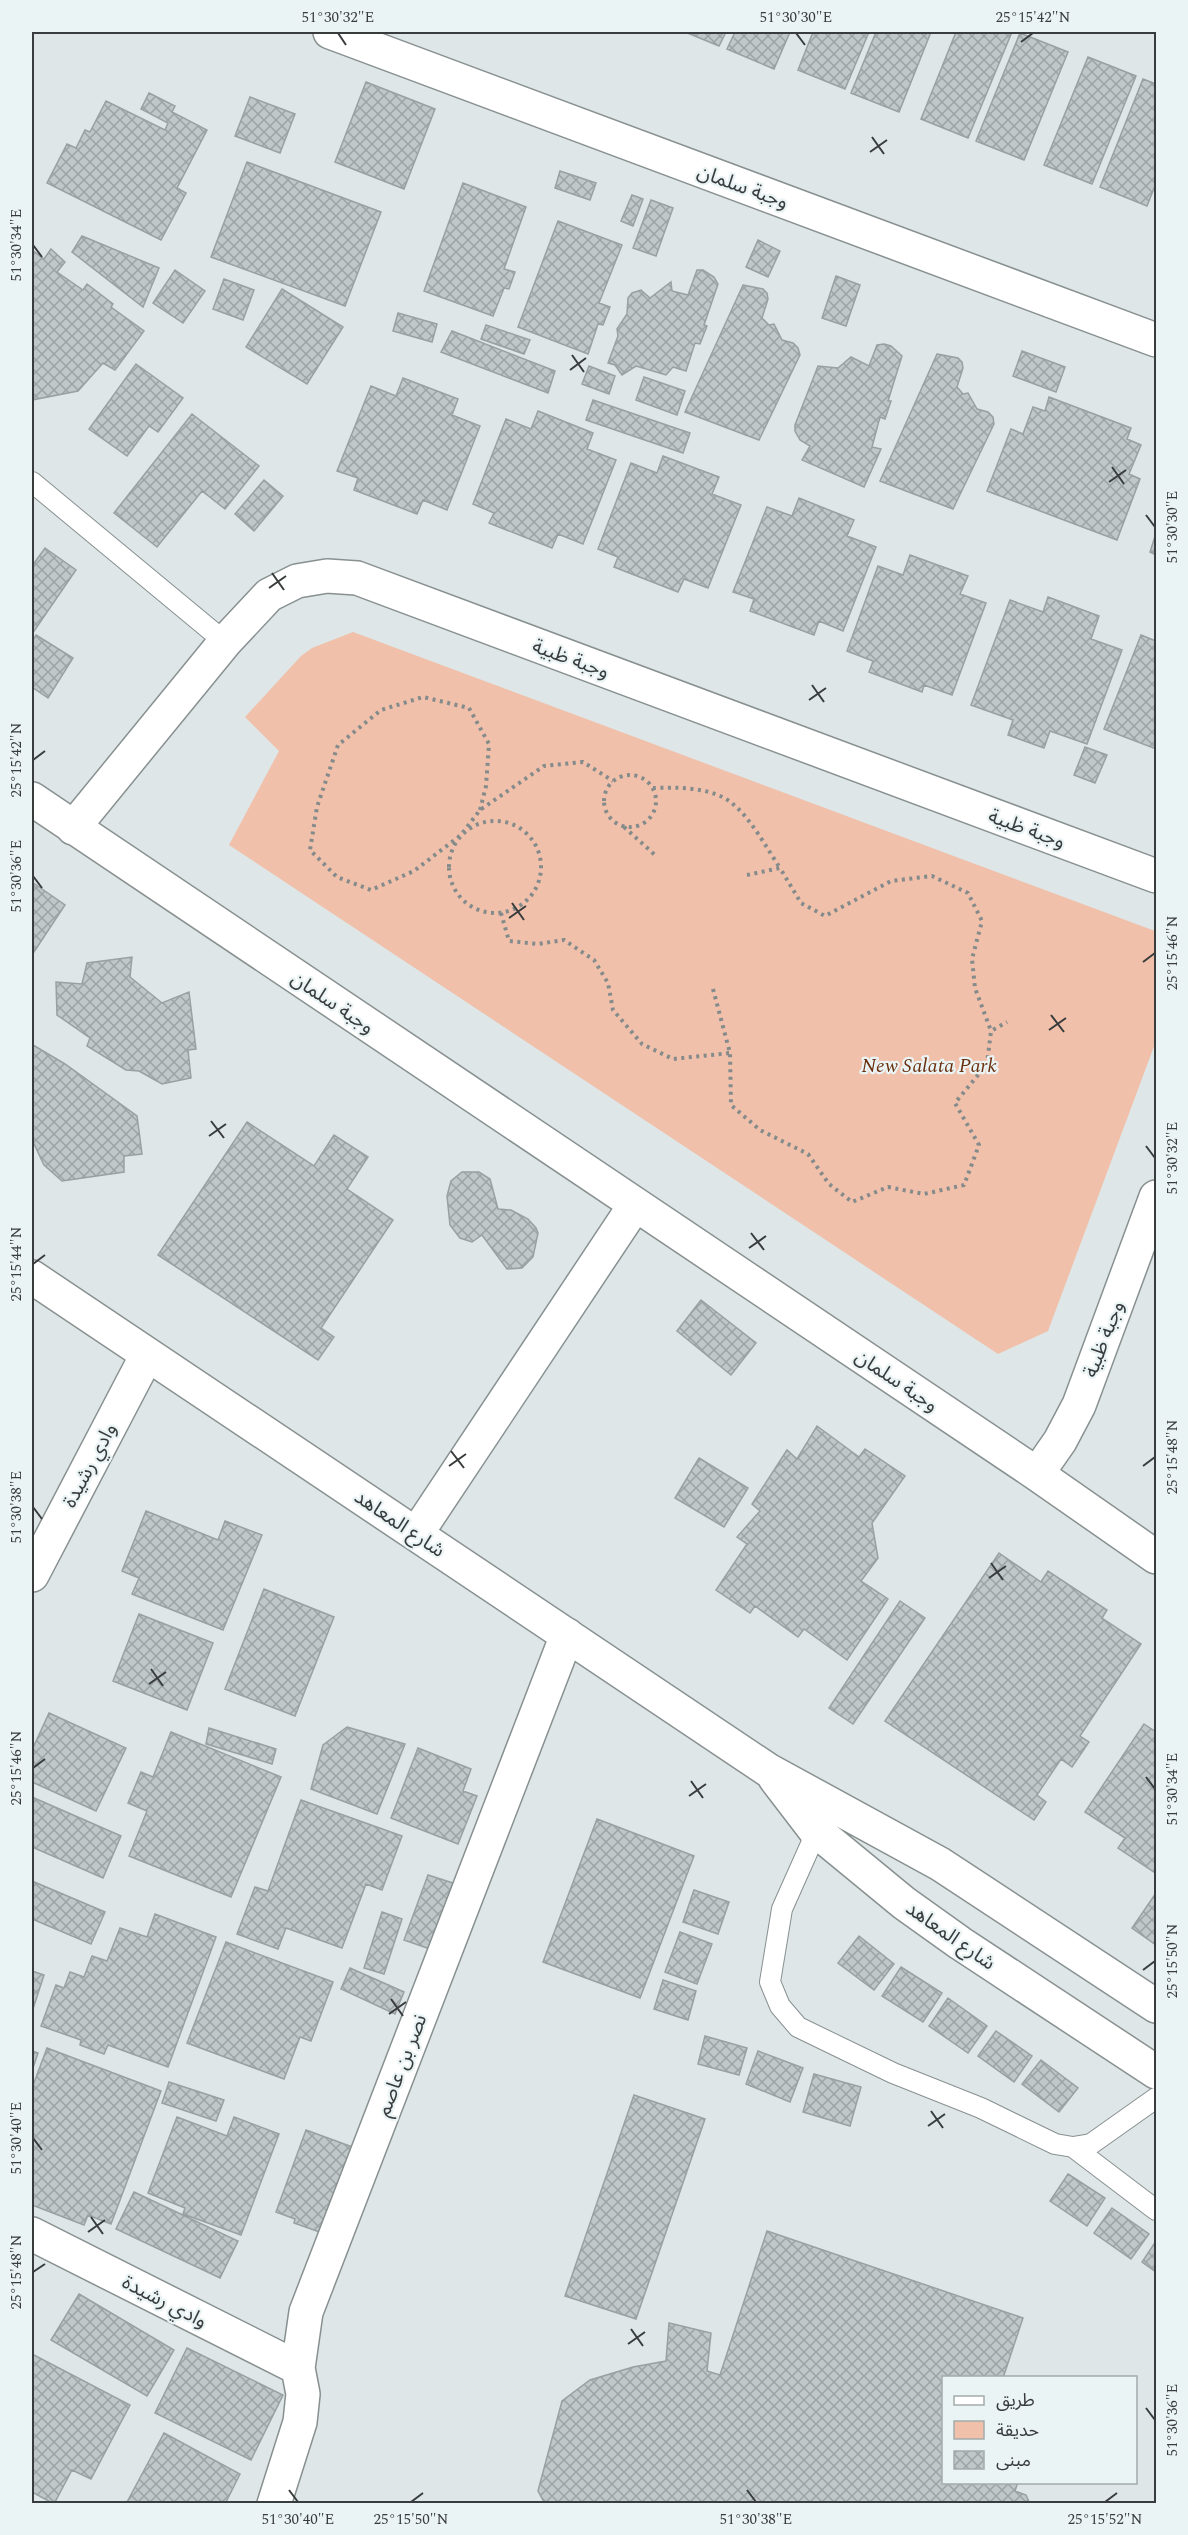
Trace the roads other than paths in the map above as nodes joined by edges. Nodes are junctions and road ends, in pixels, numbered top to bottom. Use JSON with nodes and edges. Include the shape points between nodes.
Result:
{"nodes":[{"id":1,"x":330,"y":32,"type":"edge"},
{"id":2,"x":1156,"y":340,"type":"edge"},
{"id":3,"x":32,"y":482,"type":"edge"},
{"id":4,"x":225,"y":642,"type":"junction"},
{"id":5,"x":32,"y":799,"type":"edge"},
{"id":6,"x":73,"y":828,"type":"junction"},
{"id":7,"x":1156,"y":876,"type":"edge"},
{"id":8,"x":1156,"y":1197,"type":"edge"},
{"id":9,"x":635,"y":1205,"type":"junction"},
{"id":10,"x":32,"y":1277,"type":"edge"},
{"id":11,"x":147,"y":1355,"type":"junction"},
{"id":12,"x":1037,"y":1474,"type":"junction"},
{"id":13,"x":417,"y":1533,"type":"junction"},
{"id":14,"x":1156,"y":1557,"type":"edge"},
{"id":15,"x":32,"y":1575,"type":"edge"},
{"id":16,"x":567,"y":1635,"type":"junction"},
{"id":17,"x":768,"y":1770,"type":"junction"},
{"id":18,"x":814,"y":1829,"type":"junction"},
{"id":19,"x":1156,"y":2006,"type":"edge"},
{"id":20,"x":1156,"y":2072,"type":"edge"},
{"id":21,"x":1156,"y":2098,"type":"edge"},
{"id":22,"x":1073,"y":2147,"type":"junction"},
{"id":23,"x":1156,"y":2210,"type":"edge"},
{"id":24,"x":32,"y":2234,"type":"edge"},
{"id":25,"x":298,"y":2368,"type":"junction"},
{"id":26,"x":274,"y":2504,"type":"edge"}],
"edges":[{"from":1,"to":2,"type":"street","name":"وجبة سلمان"},
{"from":3,"to":4,"type":"lane"},
{"from":4,"to":6,"type":"street","name":"وجبة ظبية"},
{"from":4,"to":7,"type":"street","name":"وجبة ظبية","via":[[269,595],[297,581],[327,576],[357,578]]},
{"from":5,"to":6,"type":"street","name":"وجبة سلمان"},
{"from":6,"to":9,"type":"street","name":"وجبة سلمان"},
{"from":8,"to":12,"type":"street","name":"وجبة ظبية","via":[[1079,1405]]},
{"from":9,"to":12,"type":"street","name":"وجبة سلمان"},
{"from":9,"to":13,"type":"street"},
{"from":10,"to":11,"type":"street","name":"شارع المعاهد"},
{"from":11,"to":13,"type":"street","name":"شارع المعاهد"},
{"from":11,"to":15,"type":"street","name":"وادي رشيدة"},
{"from":12,"to":14,"type":"street","name":"وجبة سلمان"},
{"from":13,"to":16,"type":"street","name":"شارع المعاهد"},
{"from":16,"to":17,"type":"street","name":"شارع المعاهد"},
{"from":16,"to":25,"type":"street","name":"نصر بن عاصم","via":[[306,2312]]},
{"from":17,"to":18,"type":"street","name":"شارع المعاهد"},
{"from":17,"to":19,"type":"street","name":"شارع المعاهد","via":[[940,1864]]},
{"from":18,"to":20,"type":"street","name":"شارع المعاهد","via":[[960,1943]]},
{"from":18,"to":22,"type":"lane","via":[[782,1909],[773,1953],[770,1982],[780,2006],[798,2027],[844,2050],[981,2108],[1036,2137]]},
{"from":21,"to":22,"type":"lane","via":[[1091,2144]]},
{"from":22,"to":23,"type":"lane"},
{"from":24,"to":25,"type":"street","name":"وادي رشيدة"},
{"from":25,"to":26,"type":"street","name":"نصر بن عاصم","via":[[303,2394],[300,2422]]}]}
